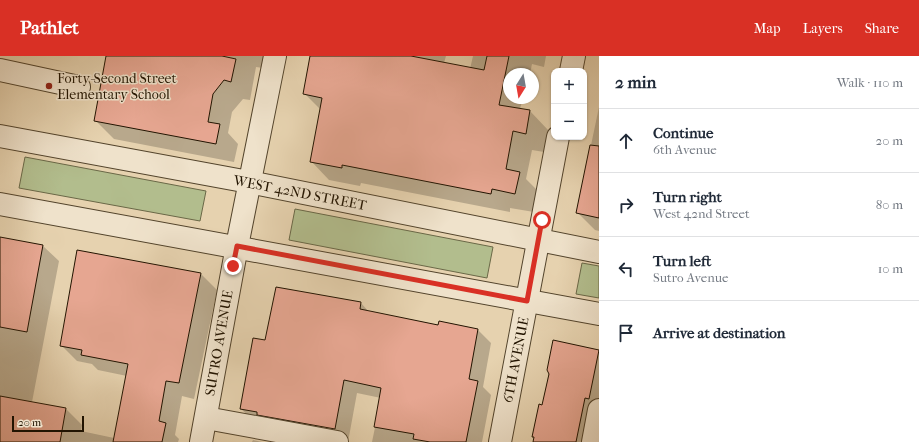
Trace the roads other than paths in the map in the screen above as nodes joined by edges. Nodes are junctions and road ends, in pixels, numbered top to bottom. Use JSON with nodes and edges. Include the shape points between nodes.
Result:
{"nodes":[{"id":1,"x":275,"y":56,"type":"edge"},
{"id":2,"x":574,"y":56,"type":"edge"},
{"id":3,"x":572,"y":68,"type":"edge"},
{"id":4,"x":0,"y":70,"type":"edge"},
{"id":5,"x":79,"y":87,"type":"dead end"},
{"id":6,"x":0,"y":136,"type":"edge"},
{"id":7,"x":557,"y":140,"type":"edge"},
{"id":8,"x":249,"y":182,"type":"junction"},
{"id":9,"x":0,"y":204,"type":"edge"},
{"id":10,"x":538,"y":241,"type":"junction"},
{"id":11,"x":237,"y":246,"type":"junction"},
{"id":12,"x":599,"y":252,"type":"edge"},
{"id":13,"x":527,"y":301,"type":"junction"},
{"id":14,"x":599,"y":314,"type":"edge"},
{"id":15,"x":599,"y":410,"type":"edge"},
{"id":16,"x":206,"y":418,"type":"junction"},
{"id":17,"x":201,"y":442,"type":"edge"},
{"id":18,"x":337,"y":442,"type":"edge"},
{"id":19,"x":500,"y":442,"type":"edge"},
{"id":20,"x":593,"y":442,"type":"edge"}],
"edges":[{"from":1,"to":8,"type":"street","name":"SUTRO AVENUE"},
{"from":2,"to":3,"type":"street"},
{"from":4,"to":5,"type":"street"},
{"from":6,"to":8,"type":"street","name":"WEST 42ND STREET"},
{"from":7,"to":10,"type":"street","name":"6TH AVENUE"},
{"from":8,"to":10,"type":"street","name":"WEST 42ND STREET"},
{"from":8,"to":11,"type":"street","name":"SUTRO AVENUE"},
{"from":9,"to":11,"type":"street"},
{"from":10,"to":12,"type":"street","name":"WEST 42ND STREET"},
{"from":10,"to":13,"type":"street","name":"6TH AVENUE"},
{"from":11,"to":13,"type":"street"},
{"from":11,"to":16,"type":"street","name":"SUTRO AVENUE"},
{"from":13,"to":14,"type":"street"},
{"from":13,"to":19,"type":"street","name":"6TH AVENUE"},
{"from":15,"to":20,"type":"street"},
{"from":16,"to":17,"type":"street","name":"SUTRO AVENUE"},
{"from":16,"to":18,"type":"street"}]}
